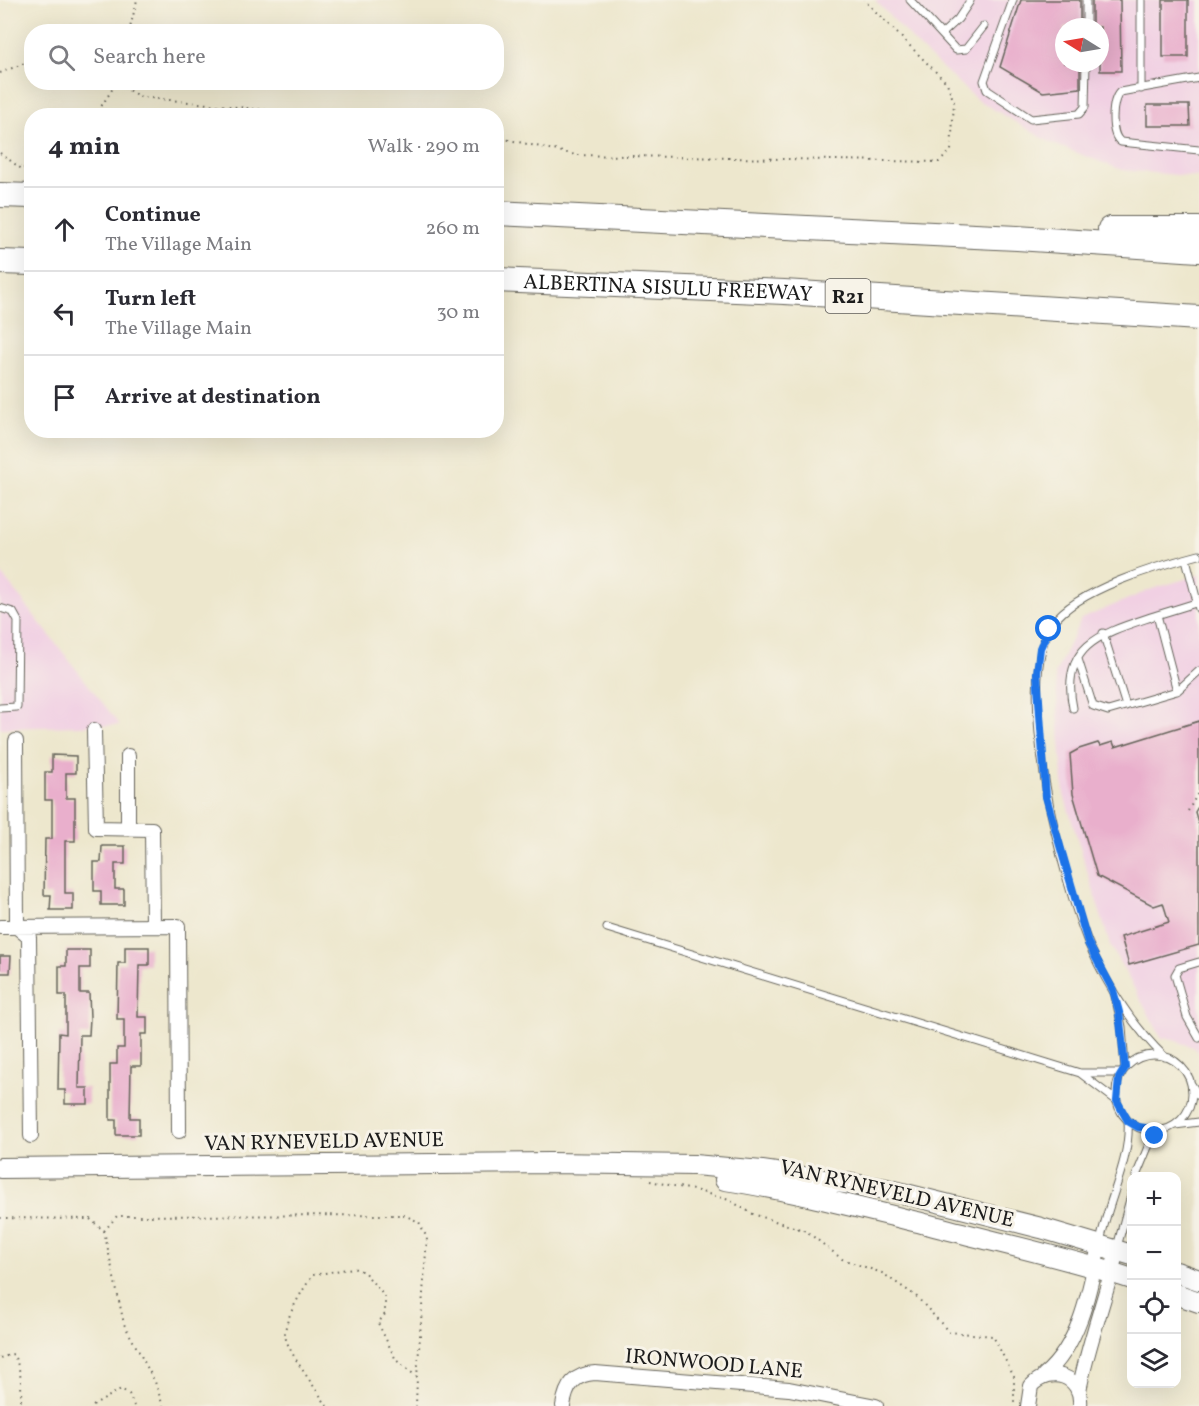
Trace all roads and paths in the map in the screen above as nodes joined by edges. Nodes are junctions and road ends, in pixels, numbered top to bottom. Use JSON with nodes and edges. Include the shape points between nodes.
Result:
{"nodes":[{"id":1,"x":137,"y":0,"type":"edge"},
{"id":2,"x":864,"y":0,"type":"edge"},
{"id":3,"x":910,"y":0,"type":"edge"},
{"id":4,"x":1013,"y":0,"type":"edge"},
{"id":5,"x":1086,"y":0,"type":"edge"},
{"id":6,"x":1140,"y":0,"type":"edge"},
{"id":7,"x":970,"y":1,"type":"edge"},
{"id":8,"x":1086,"y":18,"type":"edge"},
{"id":9,"x":131,"y":24,"type":"edge"},
{"id":10,"x":984,"y":26,"type":"dead end"},
{"id":11,"x":942,"y":34,"type":"junction"},
{"id":12,"x":24,"y":63,"type":"edge"},
{"id":13,"x":1086,"y":72,"type":"edge"},
{"id":14,"x":0,"y":73,"type":"edge"},
{"id":15,"x":1199,"y":78,"type":"edge"},
{"id":16,"x":1141,"y":89,"type":"junction"},
{"id":17,"x":111,"y":90,"type":"edge"},
{"id":18,"x":127,"y":90,"type":"edge"},
{"id":19,"x":100,"y":108,"type":"edge"},
{"id":20,"x":247,"y":108,"type":"edge"},
{"id":21,"x":504,"y":139,"type":"edge"},
{"id":22,"x":1199,"y":150,"type":"edge"},
{"id":23,"x":0,"y":153,"type":"edge"},
{"id":24,"x":24,"y":169,"type":"edge"},
{"id":25,"x":0,"y":195,"type":"edge"},
{"id":26,"x":24,"y":196,"type":"edge"},
{"id":27,"x":504,"y":212,"type":"edge"},
{"id":28,"x":504,"y":212,"type":"edge"},
{"id":29,"x":1199,"y":230,"type":"edge"},
{"id":30,"x":1199,"y":250,"type":"edge"},
{"id":31,"x":0,"y":262,"type":"edge"},
{"id":32,"x":24,"y":263,"type":"edge"},
{"id":33,"x":504,"y":280,"type":"edge"},
{"id":34,"x":953,"y":303,"type":"junction"},
{"id":35,"x":1199,"y":318,"type":"edge"},
{"id":36,"x":1199,"y":334,"type":"edge"},
{"id":37,"x":1199,"y":555,"type":"edge"},
{"id":38,"x":1186,"y":559,"type":"junction"},
{"id":39,"x":1198,"y":605,"type":"edge"},
{"id":40,"x":0,"y":608,"type":"edge"},
{"id":41,"x":1157,"y":615,"type":"junction"},
{"id":42,"x":1103,"y":633,"type":"junction"},
{"id":43,"x":1078,"y":659,"type":"junction"},
{"id":44,"x":1199,"y":671,"type":"edge"},
{"id":45,"x":1177,"y":691,"type":"junction"},
{"id":46,"x":1126,"y":706,"type":"junction"},
{"id":47,"x":0,"y":708,"type":"edge"},
{"id":48,"x":1073,"y":708,"type":"dead end"},
{"id":49,"x":94,"y":730,"type":"dead end"},
{"id":50,"x":16,"y":741,"type":"dead end"},
{"id":51,"x":128,"y":756,"type":"dead end"},
{"id":52,"x":1199,"y":792,"type":"edge"},
{"id":53,"x":1188,"y":811,"type":"dead end"},
{"id":54,"x":128,"y":828,"type":"junction"},
{"id":55,"x":153,"y":926,"type":"junction"},
{"id":56,"x":0,"y":927,"type":"edge"},
{"id":57,"x":17,"y":927,"type":"junction"},
{"id":58,"x":607,"y":928,"type":"dead end"},
{"id":59,"x":1199,"y":962,"type":"edge"},
{"id":60,"x":1113,"y":990,"type":"junction"},
{"id":61,"x":1199,"y":1038,"type":"edge"},
{"id":62,"x":1165,"y":1057,"type":"junction"},
{"id":63,"x":1124,"y":1070,"type":"junction"},
{"id":64,"x":1080,"y":1073,"type":"junction"},
{"id":65,"x":1190,"y":1082,"type":"junction"},
{"id":66,"x":1199,"y":1096,"type":"edge"},
{"id":67,"x":1117,"y":1101,"type":"junction"},
{"id":68,"x":1128,"y":1121,"type":"junction"},
{"id":69,"x":1199,"y":1122,"type":"edge"},
{"id":70,"x":1171,"y":1126,"type":"junction"},
{"id":71,"x":1160,"y":1130,"type":"junction"},
{"id":72,"x":179,"y":1131,"type":"dead end"},
{"id":73,"x":31,"y":1136,"type":"dead end"},
{"id":74,"x":0,"y":1168,"type":"edge"},
{"id":75,"x":1138,"y":1172,"type":"edge"},
{"id":76,"x":645,"y":1173,"type":"junction"},
{"id":77,"x":1127,"y":1207,"type":"edge"},
{"id":78,"x":0,"y":1218,"type":"edge"},
{"id":79,"x":104,"y":1231,"type":"junction"},
{"id":80,"x":1116,"y":1250,"type":"edge"},
{"id":81,"x":1103,"y":1270,"type":"junction"},
{"id":82,"x":1181,"y":1274,"type":"edge"},
{"id":83,"x":1127,"y":1278,"type":"edge"},
{"id":84,"x":1199,"y":1280,"type":"edge"},
{"id":85,"x":1181,"y":1296,"type":"edge"},
{"id":86,"x":1199,"y":1302,"type":"edge"},
{"id":87,"x":0,"y":1358,"type":"edge"},
{"id":88,"x":1044,"y":1375,"type":"junction"},
{"id":89,"x":417,"y":1377,"type":"junction"},
{"id":90,"x":1079,"y":1391,"type":"junction"},
{"id":91,"x":811,"y":1399,"type":"edge"},
{"id":92,"x":564,"y":1404,"type":"edge"},
{"id":93,"x":21,"y":1406,"type":"edge"},
{"id":94,"x":93,"y":1406,"type":"edge"},
{"id":95,"x":134,"y":1406,"type":"edge"},
{"id":96,"x":164,"y":1406,"type":"edge"},
{"id":97,"x":327,"y":1406,"type":"edge"},
{"id":98,"x":416,"y":1406,"type":"edge"},
{"id":99,"x":876,"y":1406,"type":"edge"},
{"id":100,"x":1014,"y":1406,"type":"edge"},
{"id":101,"x":1028,"y":1406,"type":"edge"},
{"id":102,"x":1080,"y":1406,"type":"edge"}],
"edges":[{"from":1,"to":9,"type":"path"},
{"from":2,"to":21,"type":"path","via":[[947,83],[954,102],[954,131],[951,151],[939,162],[576,155]]},
{"from":3,"to":11,"type":"lane"},
{"from":4,"to":13,"type":"lane","via":[[984,81],[987,90],[1033,120],[1079,114],[1085,107]]},
{"from":5,"to":8,"type":"lane"},
{"from":6,"to":16,"type":"lane"},
{"from":7,"to":11,"type":"lane"},
{"from":10,"to":11,"type":"lane","via":[[963,50],[956,50]]},
{"from":12,"to":14,"type":"path"},
{"from":15,"to":16,"type":"lane"},
{"from":16,"to":22,"type":"lane","via":[[1120,92],[1115,98],[1117,140]]},
{"from":17,"to":19,"type":"path"},
{"from":18,"to":20,"type":"path","via":[[141,97]]},
{"from":23,"to":24,"type":"path"},
{"from":25,"to":26,"type":"highway"},
{"from":27,"to":29,"type":"highway","via":[[595,209]]},
{"from":28,"to":30,"type":"highway"},
{"from":31,"to":32,"type":"highway"},
{"from":33,"to":34,"type":"highway","name":"ALBERTINA SISULU FREEWAY","number":"R21"},
{"from":34,"to":35,"type":"highway","name":"ALBERTINA SISULU FREEWAY","number":"R21"},
{"from":34,"to":36,"type":"highway"},
{"from":37,"to":38,"type":"lane"},
{"from":38,"to":39,"type":"lane"},
{"from":38,"to":60,"type":"lane","via":[[1077,601],[1052,624],[1038,656],[1046,797],[1088,943]]},
{"from":39,"to":41,"type":"lane"},
{"from":40,"to":47,"type":"lane","via":[[13,612],[18,621],[17,707]]},
{"from":41,"to":42,"type":"lane"},
{"from":41,"to":45,"type":"lane"},
{"from":42,"to":43,"type":"lane","via":[[1083,648]]},
{"from":42,"to":46,"type":"lane"},
{"from":43,"to":46,"type":"lane","via":[[1093,706],[1108,711]]},
{"from":43,"to":48,"type":"lane","via":[[1069,687]]},
{"from":44,"to":45,"type":"lane"},
{"from":45,"to":46,"type":"lane"},
{"from":49,"to":54,"type":"street","via":[[96,828]]},
{"from":50,"to":57,"type":"street"},
{"from":51,"to":54,"type":"street"},
{"from":52,"to":53,"type":"path"},
{"from":54,"to":55,"type":"street","via":[[152,829]]},
{"from":55,"to":57,"type":"street"},
{"from":55,"to":72,"type":"street","via":[[178,926]]},
{"from":56,"to":57,"type":"street"},
{"from":57,"to":73,"type":"street","via":[[29,937]]},
{"from":58,"to":64,"type":"lane"},
{"from":59,"to":61,"type":"lane","via":[[1179,968],[1175,974],[1187,1017]]},
{"from":60,"to":62,"type":"lane"},
{"from":60,"to":63,"type":"lane","via":[[1122,1027]]},
{"from":62,"to":63,"type":"lane","via":[[1145,1056]]},
{"from":62,"to":65,"type":"lane","via":[[1181,1066]]},
{"from":63,"to":64,"type":"lane"},
{"from":63,"to":67,"type":"lane","via":[[1116,1089]]},
{"from":64,"to":67,"type":"lane"},
{"from":65,"to":66,"type":"lane"},
{"from":65,"to":70,"type":"lane","via":[[1186,1112]]},
{"from":67,"to":68,"type":"lane"},
{"from":68,"to":71,"type":"lane","via":[[1138,1127]]},
{"from":68,"to":80,"type":"lane","via":[[1123,1158],[1103,1223]]},
{"from":69,"to":70,"type":"lane"},
{"from":70,"to":71,"type":"lane"},
{"from":71,"to":75,"type":"lane"},
{"from":74,"to":76,"type":"main road","name":"VAN RYNEVELD AVENUE","via":[[550,1163]]},
{"from":76,"to":80,"type":"main road","name":"VAN RYNEVELD AVENUE","via":[[694,1166],[762,1171],[886,1189]]},
{"from":76,"to":81,"type":"main road","name":"VAN RYNEVELD AVENUE","via":[[804,1193]]},
{"from":76,"to":100,"type":"path","via":[[729,1200],[753,1214],[806,1231],[842,1259],[882,1274],[916,1296],[949,1332],[993,1336],[1014,1377]]},
{"from":77,"to":80,"type":"lane"},
{"from":78,"to":79,"type":"path","via":[[90,1219]]},
{"from":79,"to":89,"type":"path","via":[[117,1216],[404,1215],[419,1222],[427,1238]]},
{"from":79,"to":96,"type":"path","via":[[124,1324]]},
{"from":80,"to":81,"type":"street"},
{"from":81,"to":83,"type":"main road","name":"VAN RYNEVELD AVENUE"},
{"from":81,"to":88,"type":"street","via":[[1067,1349]]},
{"from":81,"to":90,"type":"street"},
{"from":82,"to":84,"type":"main road"},
{"from":85,"to":86,"type":"main road"},
{"from":87,"to":93,"type":"path","via":[[13,1354],[20,1366]]},
{"from":88,"to":90,"type":"street","via":[[1065,1376]]},
{"from":88,"to":101,"type":"street","via":[[1032,1386]]},
{"from":89,"to":97,"type":"path","via":[[396,1360],[382,1334],[378,1323],[385,1314],[385,1297],[363,1272],[352,1268],[313,1275],[295,1301],[284,1334]]},
{"from":89,"to":98,"type":"path"},
{"from":90,"to":102,"type":"street"},
{"from":91,"to":92,"type":"street","name":"IRONWOOD LANE","via":[[588,1374],[570,1384]]},
{"from":91,"to":99,"type":"street","name":"IRONWOOD LANE"},
{"from":94,"to":95,"type":"path","via":[[121,1389],[129,1394]]}]}
